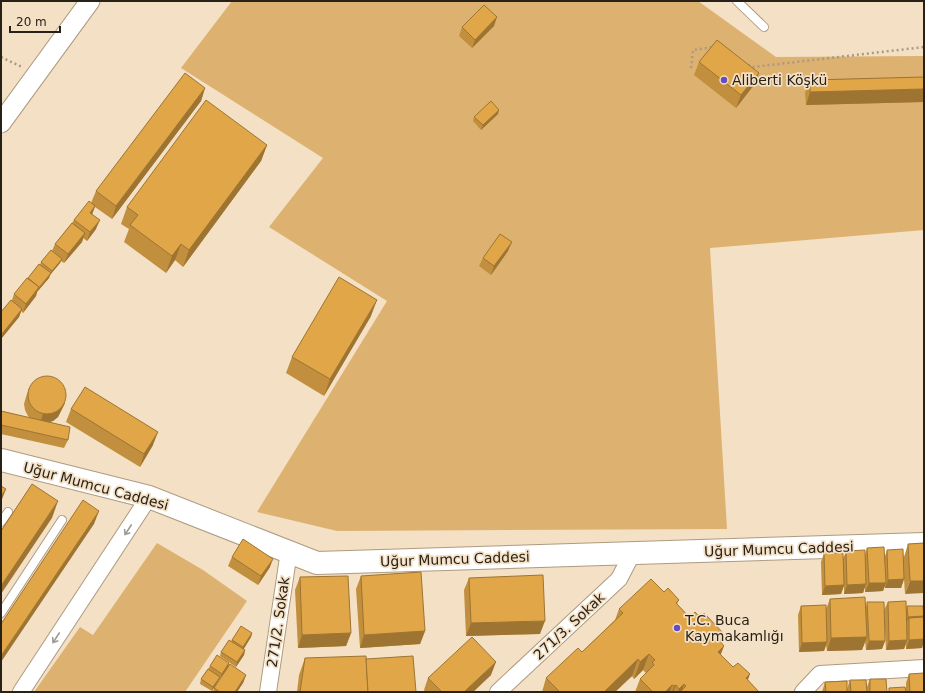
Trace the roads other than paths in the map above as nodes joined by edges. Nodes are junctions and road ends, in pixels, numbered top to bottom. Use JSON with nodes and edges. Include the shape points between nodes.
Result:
{"nodes":[{"id":1,"x":90,"y":1,"type":"edge"},
{"id":2,"x":737,"y":1,"type":"edge"},
{"id":3,"x":764,"y":27,"type":"dead end"},
{"id":4,"x":1,"y":123,"type":"edge"},
{"id":5,"x":1,"y":460,"type":"edge"},
{"id":6,"x":149,"y":497,"type":"junction"},
{"id":7,"x":8,"y":512,"type":"dead end"},
{"id":8,"x":62,"y":520,"type":"dead end"},
{"id":9,"x":1,"y":522,"type":"edge"},
{"id":10,"x":924,"y":544,"type":"edge"},
{"id":11,"x":289,"y":551,"type":"junction"},
{"id":12,"x":632,"y":554,"type":"junction"},
{"id":13,"x":1,"y":613,"type":"edge"},
{"id":14,"x":924,"y":668,"type":"edge"},
{"id":15,"x":20,"y":692,"type":"edge"},
{"id":16,"x":268,"y":692,"type":"edge"},
{"id":17,"x":498,"y":692,"type":"edge"},
{"id":18,"x":803,"y":692,"type":"edge"}],
"edges":[{"from":1,"to":4,"type":"street"},
{"from":2,"to":3,"type":"lane"},
{"from":5,"to":6,"type":"main road","name":"Uğur Mumcu Caddesi"},
{"from":6,"to":11,"type":"main road","name":"Uğur Mumcu Caddesi"},
{"from":6,"to":15,"type":"street","one_way":true},
{"from":7,"to":9,"type":"lane"},
{"from":8,"to":13,"type":"lane"},
{"from":10,"to":12,"type":"main road","name":"Uğur Mumcu Caddesi"},
{"from":11,"to":12,"type":"main road","name":"Uğur Mumcu Caddesi","via":[[317,563]]},
{"from":11,"to":16,"type":"street","name":"271/2. Sokak"},
{"from":12,"to":17,"type":"street","name":"271/3. Sokak","via":[[619,579]]},
{"from":14,"to":18,"type":"street","via":[[820,674]]}]}
